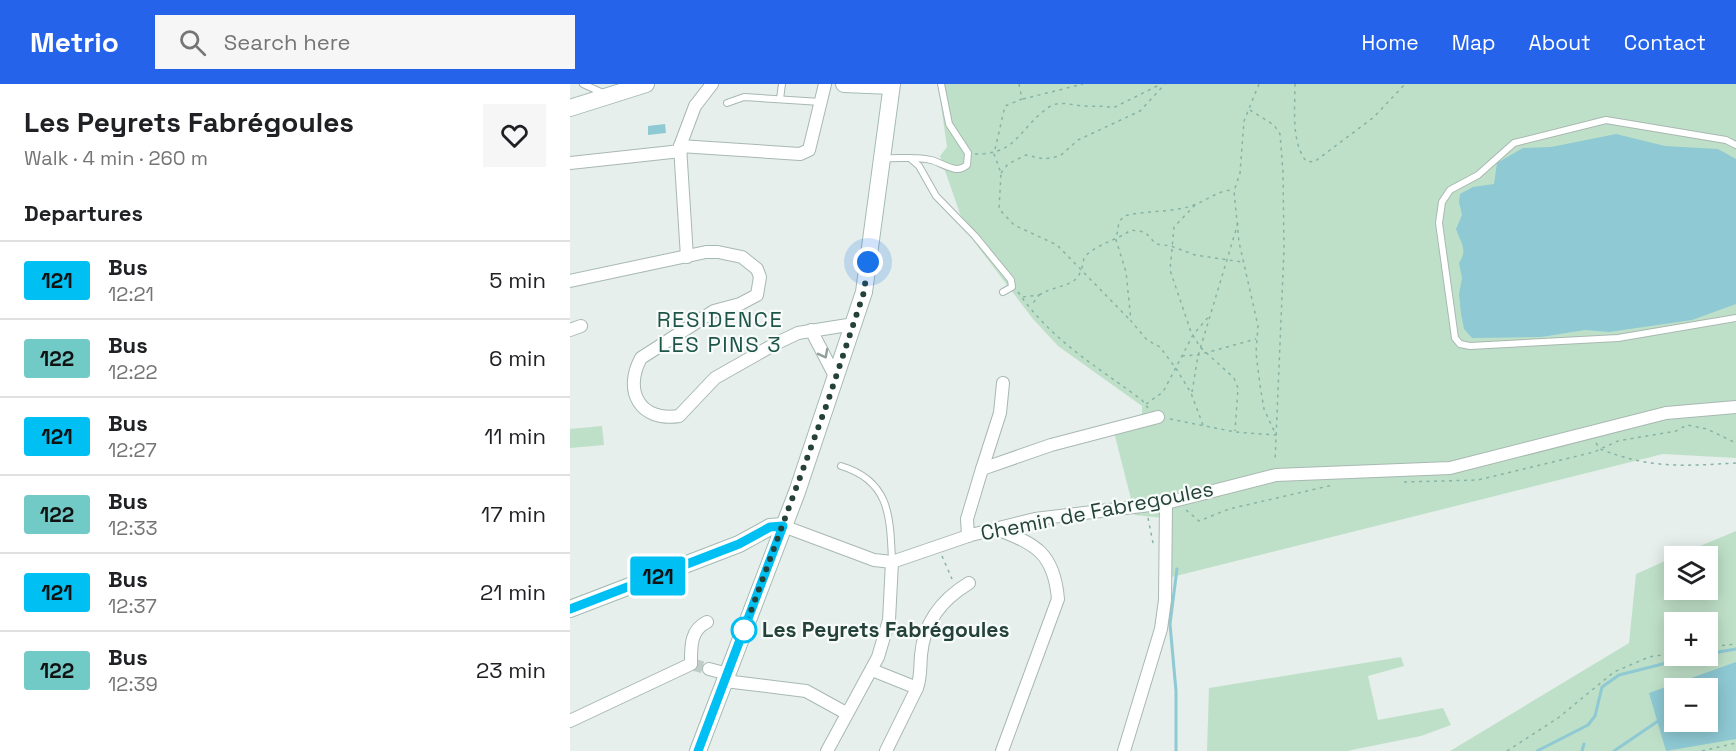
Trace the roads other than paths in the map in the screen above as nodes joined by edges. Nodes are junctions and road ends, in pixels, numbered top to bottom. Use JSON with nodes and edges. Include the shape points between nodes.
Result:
{"nodes":[{"id":1,"x":583,"y":84,"type":"edge"},
{"id":2,"x":646,"y":84,"type":"edge"},
{"id":3,"x":712,"y":84,"type":"edge"},
{"id":4,"x":782,"y":84,"type":"edge"},
{"id":5,"x":825,"y":84,"type":"edge"},
{"id":6,"x":844,"y":84,"type":"edge"},
{"id":7,"x":941,"y":84,"type":"edge"},
{"id":8,"x":890,"y":85,"type":"edge"},
{"id":9,"x":609,"y":95,"type":"junction"},
{"id":10,"x":780,"y":99,"type":"junction"},
{"id":11,"x":821,"y":102,"type":"junction"},
{"id":12,"x":727,"y":103,"type":"dead end"},
{"id":13,"x":570,"y":108,"type":"edge"},
{"id":14,"x":1736,"y":145,"type":"edge"},
{"id":15,"x":680,"y":148,"type":"junction"},
{"id":16,"x":882,"y":158,"type":"junction"},
{"id":17,"x":911,"y":159,"type":"junction"},
{"id":18,"x":570,"y":163,"type":"edge"},
{"id":19,"x":687,"y":257,"type":"junction"},
{"id":20,"x":570,"y":281,"type":"edge"},
{"id":21,"x":1003,"y":292,"type":"dead end"},
{"id":22,"x":1736,"y":318,"type":"edge"},
{"id":23,"x":854,"y":324,"type":"junction"},
{"id":24,"x":811,"y":330,"type":"junction"},
{"id":25,"x":836,"y":378,"type":"junction"},
{"id":26,"x":1003,"y":383,"type":"dead end"},
{"id":27,"x":1736,"y":407,"type":"edge"},
{"id":28,"x":1158,"y":417,"type":"road end"},
{"id":29,"x":841,"y":466,"type":"dead end"},
{"id":30,"x":982,"y":469,"type":"junction"},
{"id":31,"x":1155,"y":504,"type":"junction"},
{"id":32,"x":783,"y":526,"type":"junction"},
{"id":33,"x":996,"y":529,"type":"junction"},
{"id":34,"x":968,"y":536,"type":"junction"},
{"id":35,"x":739,"y":544,"type":"junction"},
{"id":36,"x":776,"y":546,"type":"junction"},
{"id":37,"x":892,"y":562,"type":"junction"},
{"id":38,"x":969,"y":584,"type":"dead end"},
{"id":39,"x":570,"y":609,"type":"edge"},
{"id":40,"x":707,"y":622,"type":"dead end"},
{"id":41,"x":709,"y":669,"type":"tunnel mouth"},
{"id":42,"x":872,"y":670,"type":"junction"},
{"id":43,"x":726,"y":677,"type":"junction"},
{"id":44,"x":917,"y":688,"type":"junction"},
{"id":45,"x":846,"y":713,"type":"junction"},
{"id":46,"x":570,"y":721,"type":"edge"},
{"id":47,"x":698,"y":751,"type":"edge"},
{"id":48,"x":826,"y":751,"type":"edge"},
{"id":49,"x":886,"y":751,"type":"edge"},
{"id":50,"x":1002,"y":751,"type":"edge"},
{"id":51,"x":1124,"y":751,"type":"edge"}],
"edges":[{"from":1,"to":9,"type":"lane"},
{"from":2,"to":9,"type":"main road"},
{"from":3,"to":15,"type":"street","via":[[695,106]]},
{"from":4,"to":10,"type":"lane"},
{"from":5,"to":11,"type":"street"},
{"from":6,"to":8,"type":"main road"},
{"from":7,"to":17,"type":"lane","via":[[949,124],[968,153],[967,165],[954,169],[932,160]]},
{"from":8,"to":16,"type":"main road"},
{"from":9,"to":13,"type":"main road"},
{"from":10,"to":11,"type":"lane"},
{"from":10,"to":12,"type":"lane","via":[[744,97]]},
{"from":11,"to":15,"type":"street","via":[[809,150],[800,154]]},
{"from":14,"to":22,"type":"lane","via":[[1726,140],[1606,120],[1547,134],[1514,143],[1478,175],[1450,190],[1442,202],[1439,223],[1455,338],[1460,344],[1618,338]]},
{"from":15,"to":18,"type":"street"},
{"from":15,"to":19,"type":"street"},
{"from":16,"to":17,"type":"lane"},
{"from":16,"to":23,"type":"main road","via":[[868,262]]},
{"from":17,"to":21,"type":"lane","via":[[936,196],[975,236],[1012,284],[1010,290]]},
{"from":19,"to":20,"type":"street"},
{"from":19,"to":24,"type":"street","via":[[718,252],[742,257],[757,268],[760,286],[757,295],[749,300],[714,311],[641,358],[633,383],[636,396],[649,412],[680,416],[715,378],[783,339]]},
{"from":23,"to":24,"type":"street"},
{"from":23,"to":25,"type":"main road"},
{"from":24,"to":25,"type":"street","one_way":true},
{"from":25,"to":32,"type":"main road"},
{"from":26,"to":30,"type":"street","via":[[1000,413]]},
{"from":27,"to":31,"type":"street","name":"Chemin de Fabregoules","via":[[1666,413],[1450,468],[1276,475]]},
{"from":28,"to":30,"type":"street","via":[[1051,445]]},
{"from":29,"to":37,"type":"lane","via":[[853,470],[879,490],[889,508]]},
{"from":30,"to":34,"type":"street","via":[[967,519]]},
{"from":31,"to":33,"type":"street","name":"Chemin de Fabregoules","via":[[1035,519]]},
{"from":31,"to":51,"type":"street","via":[[1165,527],[1165,600],[1161,629]]},
{"from":32,"to":35,"type":"main road","via":[[770,527]]},
{"from":32,"to":36,"type":"main road"},
{"from":32,"to":37,"type":"street","via":[[874,560]]},
{"from":33,"to":34,"type":"street","name":"Chemin de Fabregoules"},
{"from":33,"to":50,"type":"street","via":[[1033,544],[1047,559],[1056,579],[1058,599]]},
{"from":34,"to":37,"type":"street","name":"Chemin de Fabregoules"},
{"from":35,"to":36,"type":"main road"},
{"from":35,"to":39,"type":"main road"},
{"from":36,"to":43,"type":"main road"},
{"from":37,"to":42,"type":"street","via":[[889,620]]},
{"from":38,"to":44,"type":"street","via":[[934,613],[924,634]]},
{"from":40,"to":46,"type":"street","via":[[694,632],[691,664]]},
{"from":41,"to":43,"type":"street"},
{"from":42,"to":44,"type":"street"},
{"from":42,"to":45,"type":"street"},
{"from":43,"to":45,"type":"street","via":[[806,691]]},
{"from":43,"to":47,"type":"main road"},
{"from":44,"to":49,"type":"street"},
{"from":45,"to":48,"type":"street"}]}
